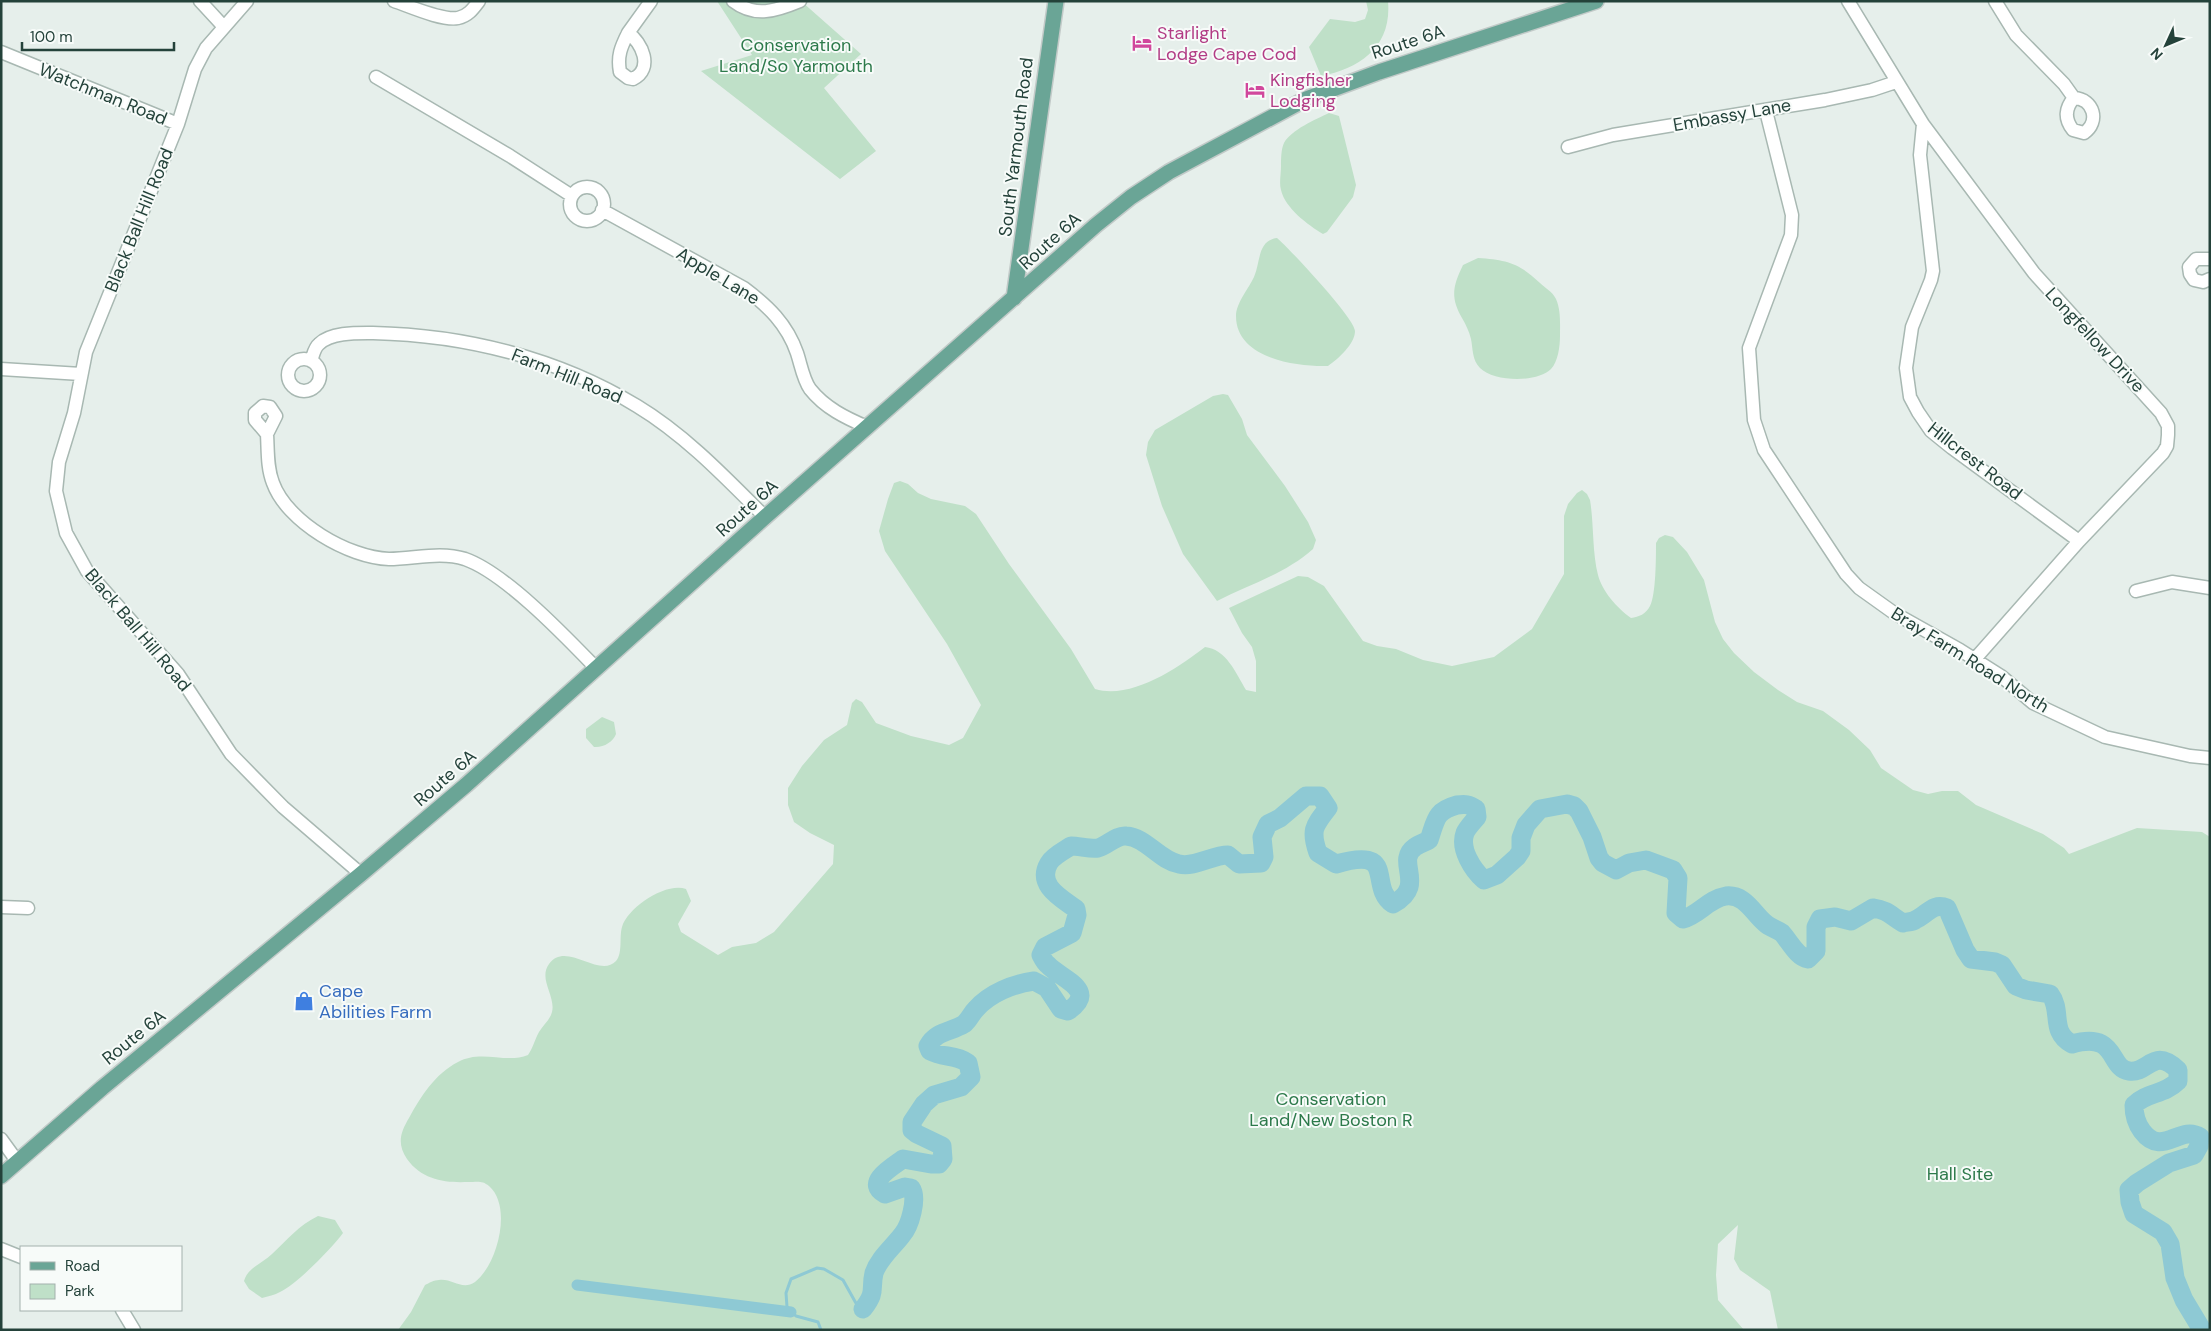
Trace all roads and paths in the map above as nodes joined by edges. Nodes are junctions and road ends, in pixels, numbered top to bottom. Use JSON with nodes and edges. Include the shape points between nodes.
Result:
{"nodes":[{"id":1,"x":200,"y":1,"type":"edge"},
{"id":2,"x":247,"y":1,"type":"edge"},
{"id":3,"x":394,"y":1,"type":"edge"},
{"id":4,"x":479,"y":1,"type":"edge"},
{"id":5,"x":651,"y":1,"type":"edge"},
{"id":6,"x":733,"y":1,"type":"edge"},
{"id":7,"x":800,"y":1,"type":"edge"},
{"id":8,"x":1056,"y":1,"type":"edge"},
{"id":9,"x":1596,"y":1,"type":"edge"},
{"id":10,"x":1848,"y":1,"type":"edge"},
{"id":11,"x":1995,"y":1,"type":"edge"},
{"id":12,"x":224,"y":27,"type":"junction"},
{"id":13,"x":628,"y":33,"type":"dead end"},
{"id":14,"x":1,"y":52,"type":"edge"},
{"id":15,"x":376,"y":77,"type":"dead end"},
{"id":16,"x":1896,"y":82,"type":"junction"},
{"id":17,"x":2074,"y":98,"type":"dead end"},
{"id":18,"x":1766,"y":111,"type":"junction"},
{"id":19,"x":178,"y":124,"type":"junction"},
{"id":20,"x":1922,"y":124,"type":"junction"},
{"id":21,"x":1568,"y":147,"type":"dead end"},
{"id":22,"x":572,"y":196,"type":"junction"},
{"id":23,"x":602,"y":210,"type":"junction"},
{"id":24,"x":2210,"y":259,"type":"edge"},
{"id":25,"x":2210,"y":279,"type":"edge"},
{"id":26,"x":1014,"y":298,"type":"junction"},
{"id":27,"x":311,"y":361,"type":"dead end"},
{"id":28,"x":1,"y":369,"type":"edge"},
{"id":29,"x":81,"y":374,"type":"junction"},
{"id":30,"x":867,"y":427,"type":"junction"},
{"id":31,"x":268,"y":434,"type":"dead end"},
{"id":32,"x":765,"y":517,"type":"junction"},
{"id":33,"x":2079,"y":541,"type":"junction"},
{"id":34,"x":2210,"y":588,"type":"edge"},
{"id":35,"x":2136,"y":591,"type":"dead end"},
{"id":36,"x":1974,"y":660,"type":"junction"},
{"id":37,"x":596,"y":668,"type":"junction"},
{"id":38,"x":2210,"y":758,"type":"edge"},
{"id":39,"x":361,"y":874,"type":"junction"},
{"id":40,"x":1,"y":907,"type":"edge"},
{"id":41,"x":28,"y":908,"type":"dead end"},
{"id":42,"x":1,"y":1139,"type":"edge"},
{"id":43,"x":17,"y":1161,"type":"junction"},
{"id":44,"x":1,"y":1176,"type":"edge"},
{"id":45,"x":1,"y":1248,"type":"edge"},
{"id":46,"x":20,"y":1257,"type":"edge"},
{"id":47,"x":123,"y":1311,"type":"edge"},
{"id":48,"x":134,"y":1330,"type":"edge"}],
"edges":[{"from":1,"to":12,"type":"street"},
{"from":2,"to":12,"type":"street","name":"Black Ball Hill Road"},
{"from":3,"to":4,"type":"street","via":[[454,19],[467,14]]},
{"from":5,"to":13,"type":"street"},
{"from":6,"to":7,"type":"street","via":[[740,7],[772,12]]},
{"from":8,"to":26,"type":"main road","name":"South Yarmouth Road"},
{"from":9,"to":26,"type":"main road","name":"Route 6A","via":[[1333,88],[1266,118],[1136,193],[1096,224]]},
{"from":10,"to":16,"type":"street","name":"Longfellow Drive"},
{"from":11,"to":17,"type":"street","via":[[2016,35]]},
{"from":12,"to":19,"type":"street","name":"Black Ball Hill Road","via":[[202,55]]},
{"from":14,"to":19,"type":"street","name":"Watchman Road"},
{"from":15,"to":22,"type":"street"},
{"from":16,"to":18,"type":"street","name":"Embassy Lane","via":[[1872,90]]},
{"from":16,"to":20,"type":"street","name":"Longfellow Drive"},
{"from":18,"to":21,"type":"street","name":"Embassy Lane","via":[[1613,135]]},
{"from":18,"to":36,"type":"street","name":"Bray Farm Road North","via":[[1792,224],[1791,235],[1748,348],[1754,420],[1764,450],[1846,574],[1859,588],[1894,613]]},
{"from":19,"to":29,"type":"street","name":"Black Ball Hill Road","via":[[86,352]]},
{"from":20,"to":33,"type":"street","name":"Hillcrest Road","via":[[1920,155],[1933,271],[1912,327],[1906,368],[1910,397],[1930,431]]},
{"from":20,"to":33,"type":"street","name":"Longfellow Drive","via":[[2034,274],[2156,406],[2168,426],[2168,440],[2163,453]]},
{"from":22,"to":23,"type":"street","via":[[580,188],[591,187],[603,199]]},
{"from":22,"to":23,"type":"street","via":[[572,212],[580,219],[591,220]]},
{"from":23,"to":30,"type":"street","name":"Apple Lane","via":[[762,301],[789,332],[809,388],[842,417]]},
{"from":24,"to":25,"type":"street","via":[[2200,257],[2189,267],[2194,280],[2204,282]]},
{"from":26,"to":30,"type":"main road","name":"Route 6A"},
{"from":27,"to":32,"type":"street","name":"Farm Hill Road","via":[[319,343],[331,337],[356,333],[477,344],[545,363],[637,406],[679,436]]},
{"from":28,"to":29,"type":"street"},
{"from":29,"to":39,"type":"street","name":"Black Ball Hill Road","via":[[59,462],[56,490],[62,522],[77,557],[96,584],[178,674],[231,754],[283,807]]},
{"from":30,"to":32,"type":"main road","name":"Route 6A"},
{"from":31,"to":37,"type":"street","via":[[268,460],[277,492],[291,510],[319,534],[367,556],[395,559],[447,554],[465,559],[500,580]]},
{"from":32,"to":37,"type":"main road","name":"Route 6A"},
{"from":33,"to":36,"type":"street","name":"Longfellow Drive"},
{"from":34,"to":35,"type":"street","via":[[2172,582]]},
{"from":36,"to":38,"type":"street","name":"Bray Farm Road North","via":[[2001,676],[2033,703],[2105,737]]},
{"from":37,"to":39,"type":"main road","name":"Route 6A"},
{"from":39,"to":43,"type":"main road","name":"Route 6A"},
{"from":40,"to":41,"type":"street"},
{"from":42,"to":43,"type":"street"},
{"from":43,"to":44,"type":"main road","name":"Route 6A"},
{"from":45,"to":46,"type":"street"},
{"from":47,"to":48,"type":"street"}]}
